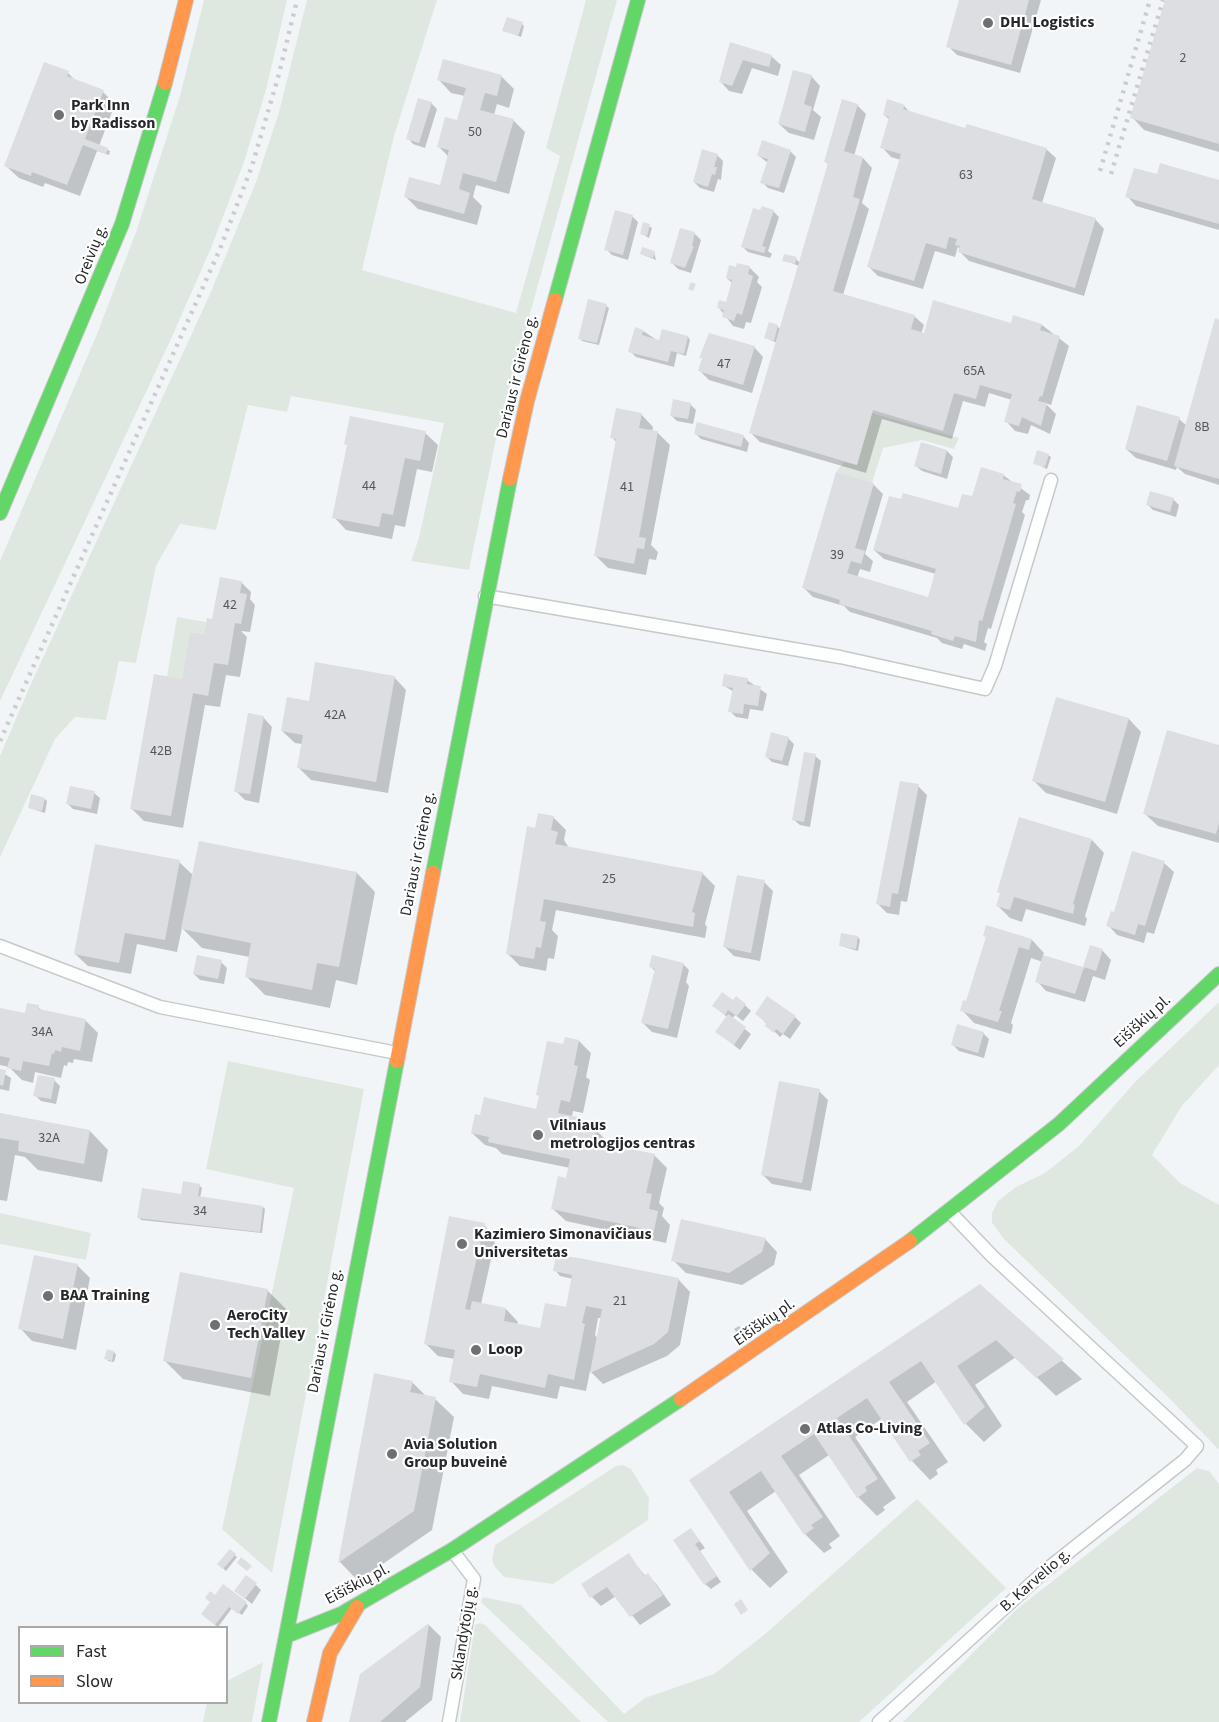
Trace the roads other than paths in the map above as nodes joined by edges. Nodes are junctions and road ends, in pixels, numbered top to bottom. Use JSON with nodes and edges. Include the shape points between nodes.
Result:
{"nodes":[{"id":1,"x":186,"y":0,"type":"edge"},
{"id":2,"x":638,"y":0,"type":"edge"},
{"id":3,"x":1051,"y":480,"type":"dead end"},
{"id":4,"x":0,"y":513,"type":"edge"},
{"id":5,"x":485,"y":596,"type":"junction"},
{"id":6,"x":0,"y":946,"type":"edge"},
{"id":7,"x":1219,"y":974,"type":"edge"},
{"id":8,"x":397,"y":1053,"type":"junction"},
{"id":9,"x":950,"y":1212,"type":"junction"},
{"id":10,"x":452,"y":1550,"type":"junction"},
{"id":11,"x":359,"y":1605,"type":"junction"},
{"id":12,"x":286,"y":1636,"type":"junction"},
{"id":13,"x":269,"y":1722,"type":"edge"},
{"id":14,"x":314,"y":1722,"type":"edge"},
{"id":15,"x":449,"y":1722,"type":"edge"},
{"id":16,"x":879,"y":1722,"type":"edge"}],
"edges":[{"from":1,"to":4,"type":"main road","name":"Oreivių g.","via":[[156,119],[122,224]]},
{"from":2,"to":5,"type":"main road","name":"Dariaus ir Girėno g.","via":[[527,401]]},
{"from":3,"to":5,"type":"street","via":[[985,689],[840,657]]},
{"from":5,"to":8,"type":"main road","name":"Dariaus ir Girėno g."},
{"from":6,"to":8,"type":"street","via":[[160,1007]]},
{"from":7,"to":9,"type":"main road","name":"Eišiškių pl.","via":[[1059,1124]]},
{"from":8,"to":12,"type":"main road","name":"Dariaus ir Girėno g."},
{"from":9,"to":10,"type":"main road","name":"Eišiškių pl.","via":[[746,1356]]},
{"from":9,"to":16,"type":"street","name":"B. Karvelio g.","via":[[992,1256],[1197,1446],[1185,1460],[1046,1570]]},
{"from":10,"to":11,"type":"main road","name":"Eišiškių pl."},
{"from":10,"to":15,"type":"street","name":"Sklandytojų g.","via":[[474,1578]]},
{"from":11,"to":12,"type":"main road","name":"Eišiškių pl."},
{"from":11,"to":14,"type":"main road","via":[[330,1653]]},
{"from":12,"to":13,"type":"main road","name":"Dariaus ir Girėno g."}]}
